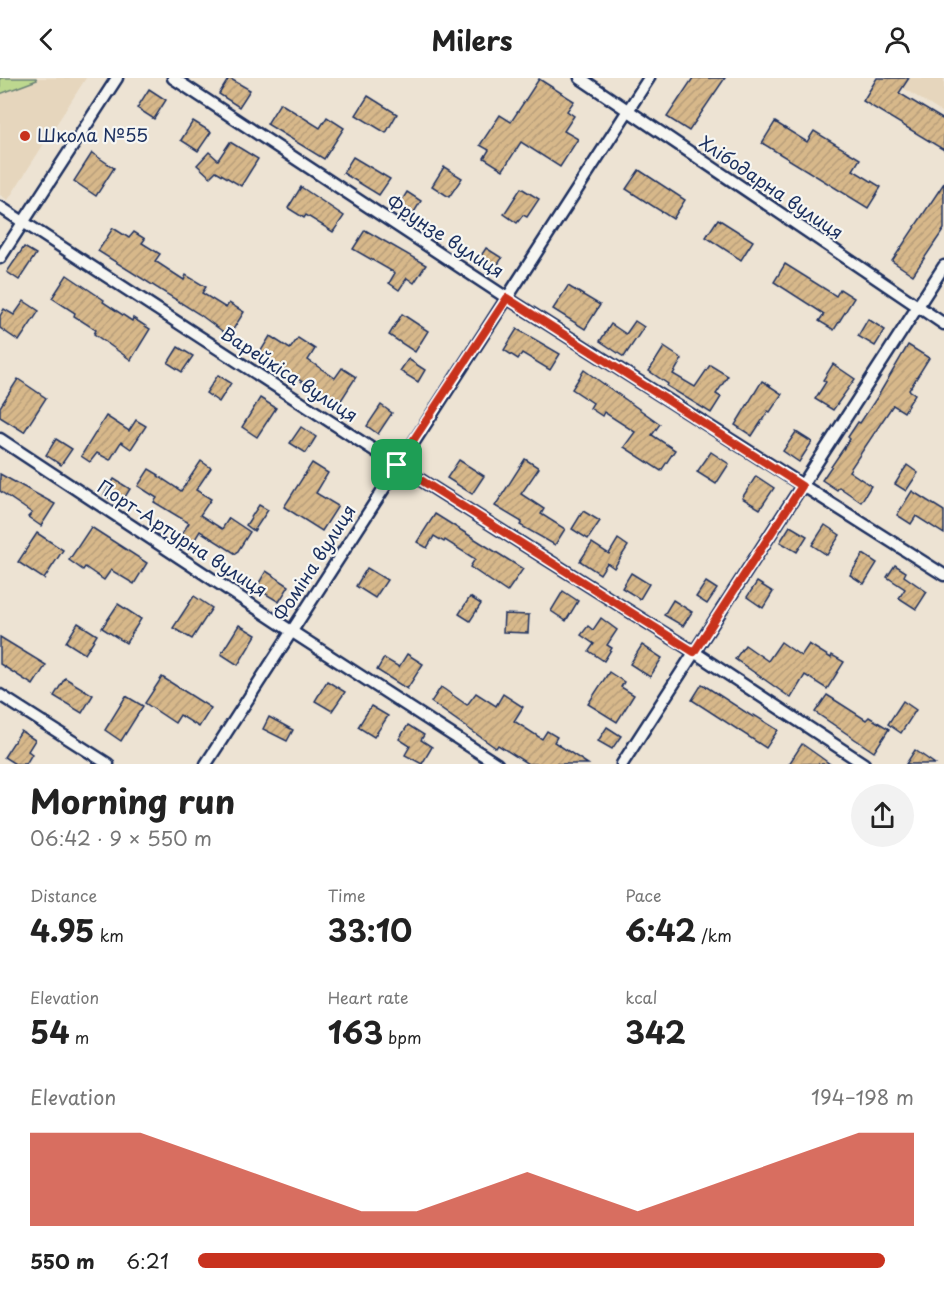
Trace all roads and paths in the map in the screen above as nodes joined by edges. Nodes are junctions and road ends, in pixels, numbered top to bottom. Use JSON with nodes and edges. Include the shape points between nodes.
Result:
{"nodes":[{"id":1,"x":117,"y":78,"type":"edge"},
{"id":2,"x":173,"y":78,"type":"edge"},
{"id":3,"x":580,"y":78,"type":"edge"},
{"id":4,"x":649,"y":78,"type":"edge"},
{"id":5,"x":628,"y":111,"type":"junction"},
{"id":6,"x":0,"y":207,"type":"edge"},
{"id":7,"x":24,"y":222,"type":"junction"},
{"id":8,"x":0,"y":258,"type":"edge"},
{"id":9,"x":944,"y":266,"type":"edge"},
{"id":10,"x":507,"y":298,"type":"junction"},
{"id":11,"x":917,"y":307,"type":"junction"},
{"id":12,"x":944,"y":324,"type":"edge"},
{"id":13,"x":0,"y":439,"type":"edge"},
{"id":14,"x":397,"y":465,"type":"junction"},
{"id":15,"x":802,"y":486,"type":"junction"},
{"id":16,"x":944,"y":575,"type":"edge"},
{"id":17,"x":291,"y":631,"type":"junction"},
{"id":18,"x":694,"y":652,"type":"junction"},
{"id":19,"x":0,"y":695,"type":"edge"},
{"id":20,"x":108,"y":764,"type":"edge"},
{"id":21,"x":206,"y":764,"type":"edge"},
{"id":22,"x":497,"y":764,"type":"edge"},
{"id":23,"x":622,"y":764,"type":"edge"},
{"id":24,"x":864,"y":764,"type":"edge"}],
"edges":[{"from":1,"to":7,"type":"street"},
{"from":2,"to":10,"type":"street","name":"Фрунзе вулиця"},
{"from":3,"to":5,"type":"street","name":"Хлібодарна вулиця"},
{"from":4,"to":5,"type":"street","name":"Фоміна вулиця"},
{"from":5,"to":10,"type":"street","name":"Фоміна вулиця"},
{"from":5,"to":11,"type":"street","name":"Хлібодарна вулиця"},
{"from":6,"to":7,"type":"street","name":"Варейкіса вулиця"},
{"from":7,"to":8,"type":"street"},
{"from":7,"to":14,"type":"street","name":"Варейкіса вулиця"},
{"from":9,"to":11,"type":"street"},
{"from":10,"to":14,"type":"street","name":"Фоміна вулиця"},
{"from":10,"to":15,"type":"street","name":"Фрунзе вулиця"},
{"from":11,"to":12,"type":"street","name":"Хлібодарна вулиця"},
{"from":11,"to":15,"type":"street"},
{"from":13,"to":17,"type":"street","name":"Порт-Артурна вулиця"},
{"from":14,"to":17,"type":"street","name":"Фоміна вулиця"},
{"from":14,"to":18,"type":"street","name":"Варейкіса вулиця"},
{"from":15,"to":16,"type":"street","name":"Фрунзе вулиця"},
{"from":15,"to":18,"type":"street"},
{"from":17,"to":21,"type":"street","name":"Фоміна вулиця"},
{"from":17,"to":22,"type":"street","name":"Порт-Артурна вулиця"},
{"from":18,"to":23,"type":"street"},
{"from":18,"to":24,"type":"street","name":"Варейкіса вулиця"},
{"from":19,"to":20,"type":"street"}]}
